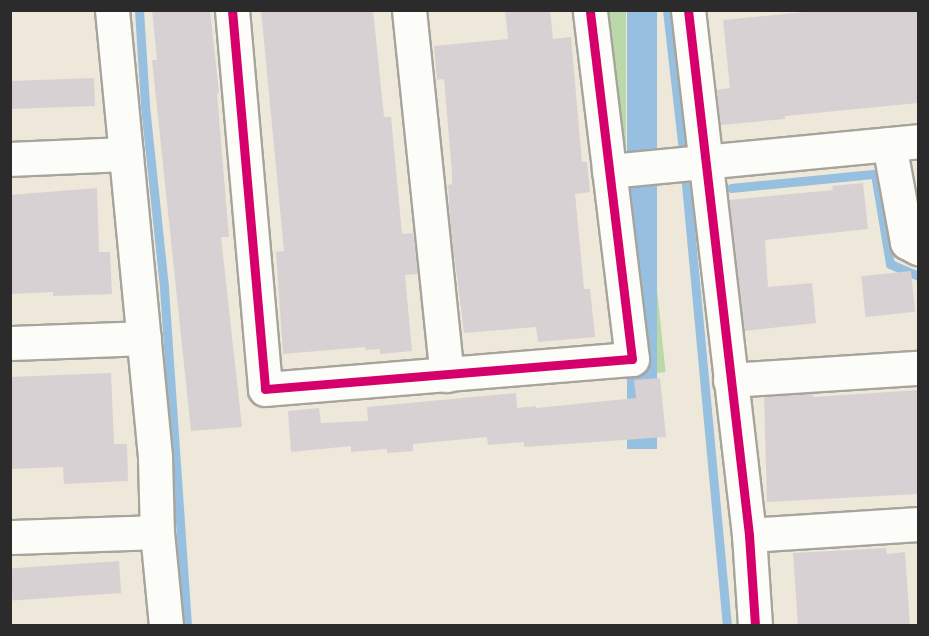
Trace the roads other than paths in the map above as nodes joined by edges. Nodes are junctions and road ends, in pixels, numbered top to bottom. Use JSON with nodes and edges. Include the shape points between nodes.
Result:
{"nodes":[{"id":1,"x":112,"y":10,"type":"edge"},
{"id":2,"x":232,"y":10,"type":"edge"},
{"id":3,"x":410,"y":10,"type":"edge"},
{"id":4,"x":590,"y":10,"type":"edge"},
{"id":5,"x":688,"y":10,"type":"edge"},
{"id":6,"x":904,"y":142,"type":"edge"},
{"id":7,"x":126,"y":154,"type":"junction"},
{"id":8,"x":10,"y":159,"type":"edge"},
{"id":9,"x":704,"y":163,"type":"junction"},
{"id":10,"x":609,"y":171,"type":"junction"},
{"id":11,"x":918,"y":248,"type":"edge"},
{"id":12,"x":144,"y":338,"type":"junction"},
{"id":13,"x":10,"y":343,"type":"edge"},
{"id":14,"x":918,"y":368,"type":"edge"},
{"id":15,"x":447,"y":375,"type":"junction"},
{"id":16,"x":730,"y":380,"type":"junction"},
{"id":17,"x":918,"y":524,"type":"edge"},
{"id":18,"x":157,"y":532,"type":"junction"},
{"id":19,"x":749,"y":535,"type":"junction"},
{"id":20,"x":10,"y":537,"type":"edge"},
{"id":21,"x":166,"y":626,"type":"edge"},
{"id":22,"x":755,"y":626,"type":"edge"}],
"edges":[{"from":1,"to":7,"type":"street"},
{"from":2,"to":15,"type":"street","via":[[265,389]]},
{"from":3,"to":15,"type":"street"},
{"from":4,"to":10,"type":"street"},
{"from":5,"to":9,"type":"street"},
{"from":6,"to":9,"type":"street"},
{"from":6,"to":11,"type":"street","via":[[907,242]]},
{"from":7,"to":8,"type":"street"},
{"from":7,"to":12,"type":"street"},
{"from":9,"to":10,"type":"street"},
{"from":9,"to":16,"type":"street"},
{"from":10,"to":15,"type":"street","via":[[632,359]]},
{"from":12,"to":13,"type":"street"},
{"from":12,"to":18,"type":"street"},
{"from":14,"to":16,"type":"street"},
{"from":16,"to":19,"type":"street"},
{"from":17,"to":19,"type":"street"},
{"from":18,"to":20,"type":"street"},
{"from":18,"to":21,"type":"street"},
{"from":19,"to":22,"type":"street"}]}
